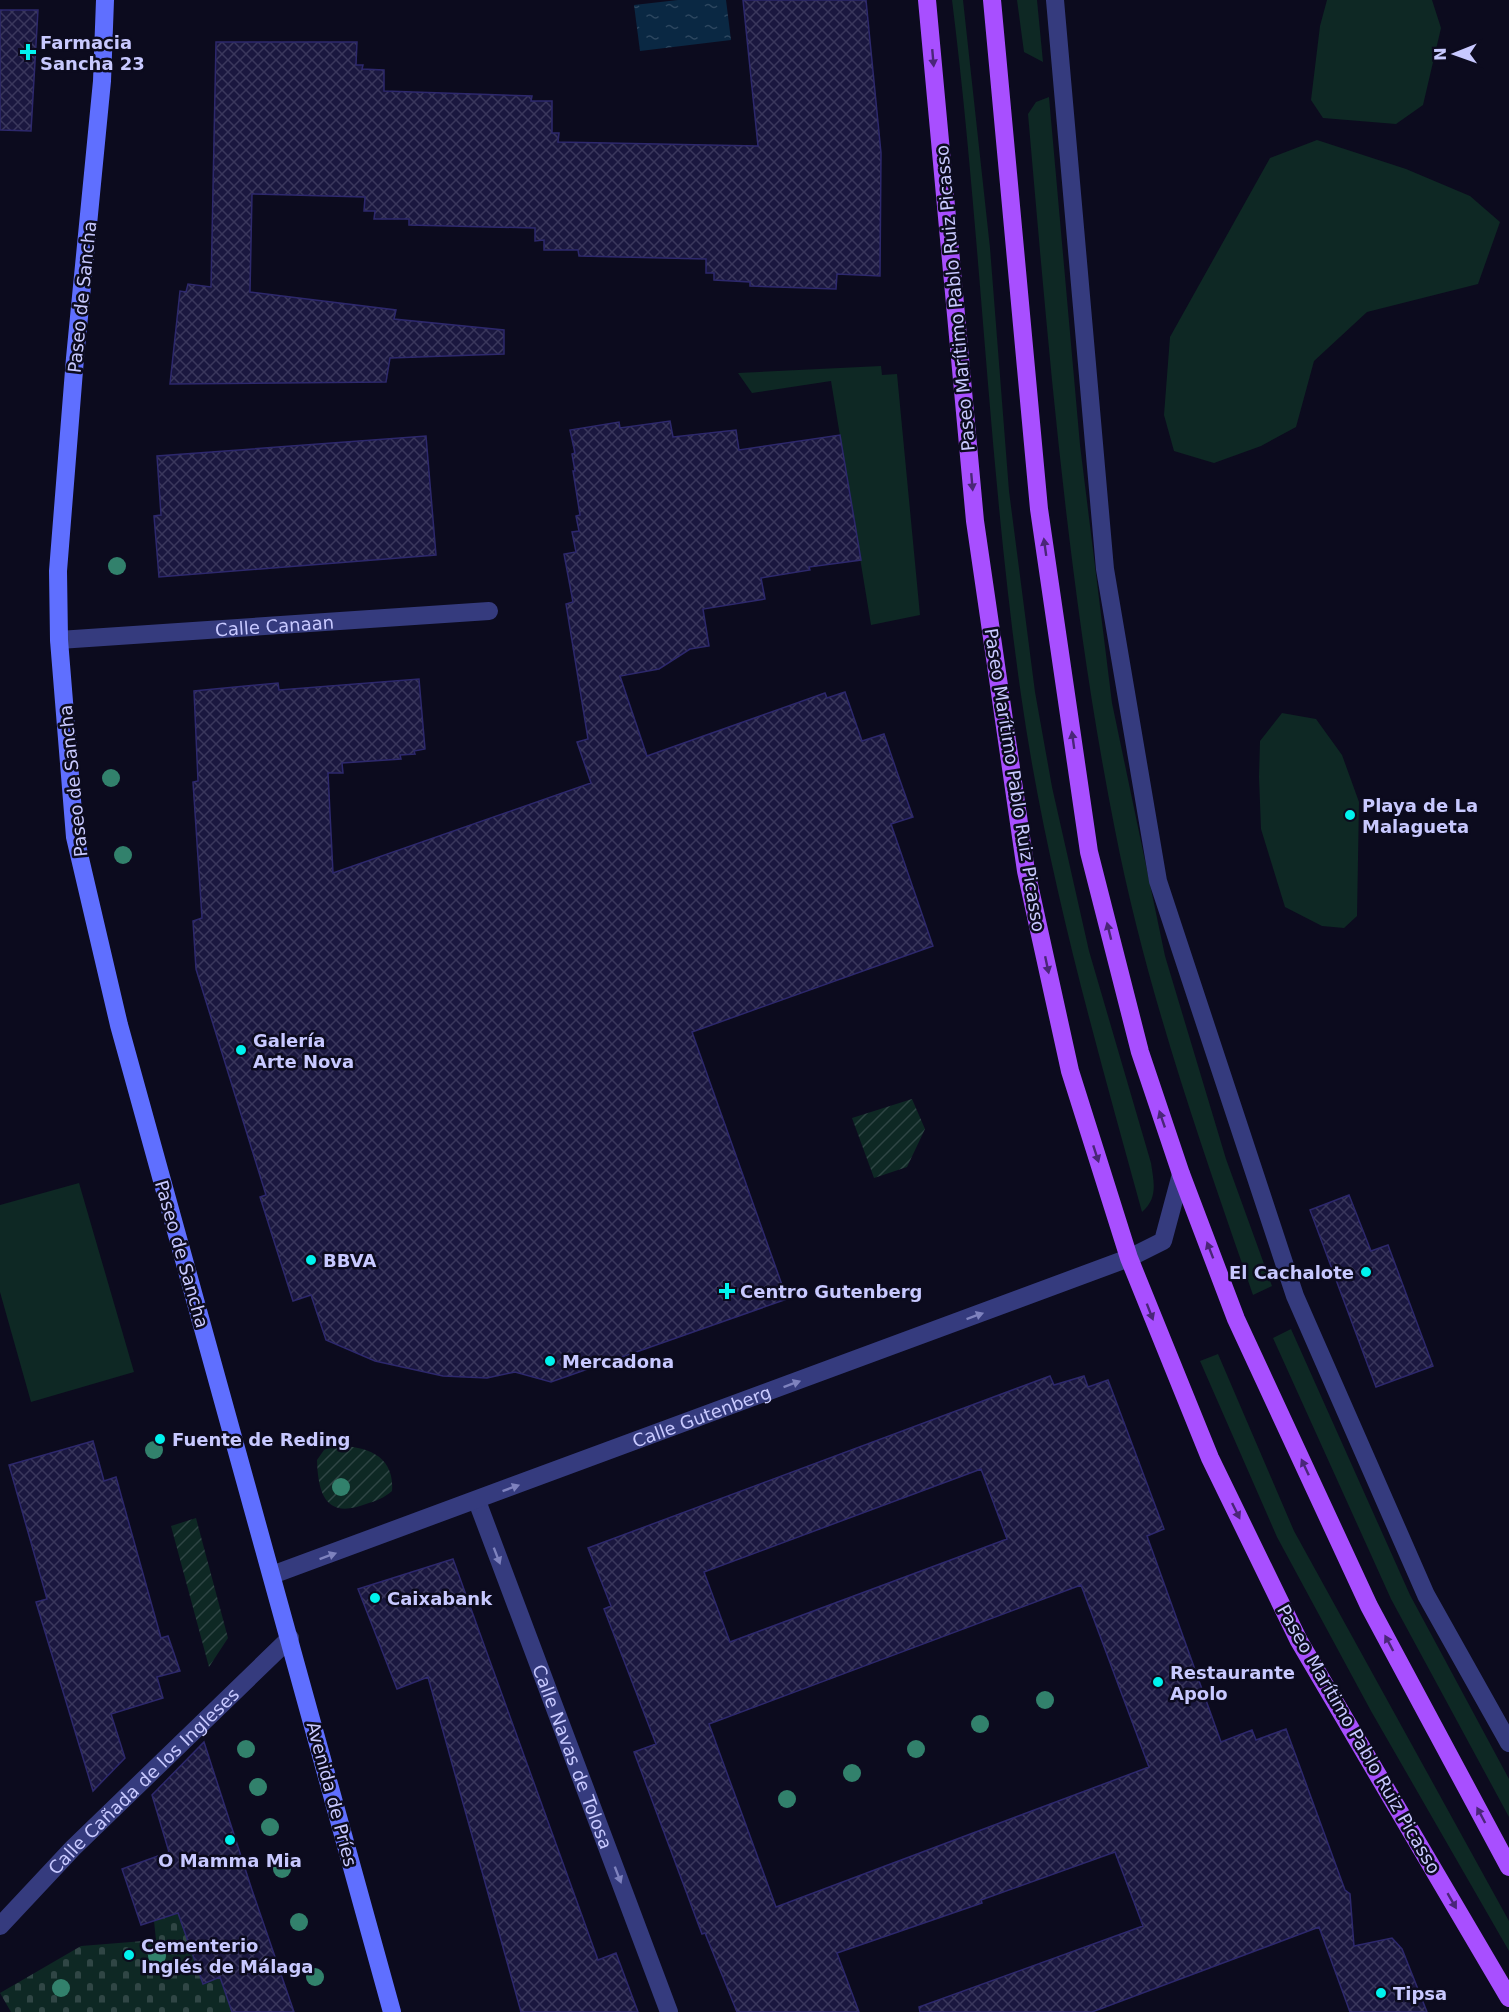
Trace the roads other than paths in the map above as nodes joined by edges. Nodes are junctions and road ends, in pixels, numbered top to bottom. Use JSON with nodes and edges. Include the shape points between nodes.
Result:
{"nodes":[{"id":1,"x":105,"y":0,"type":"edge"},
{"id":2,"x":927,"y":0,"type":"edge"},
{"id":3,"x":992,"y":0,"type":"edge"},
{"id":4,"x":1055,"y":0,"type":"edge"},
{"id":5,"x":489,"y":610,"type":"dead end"},
{"id":6,"x":59,"y":640,"type":"junction"},
{"id":7,"x":1181,"y":1174,"type":"junction"},
{"id":8,"x":1129,"y":1258,"type":"junction"},
{"id":9,"x":477,"y":1501,"type":"junction"},
{"id":10,"x":273,"y":1575,"type":"junction"},
{"id":11,"x":290,"y":1638,"type":"junction"},
{"id":12,"x":1509,"y":1743,"type":"edge"},
{"id":13,"x":1509,"y":1866,"type":"edge"},
{"id":14,"x":0,"y":1926,"type":"edge"},
{"id":15,"x":1509,"y":1998,"type":"edge"},
{"id":16,"x":392,"y":2012,"type":"edge"},
{"id":17,"x":669,"y":2012,"type":"edge"}],
"edges":[{"from":1,"to":6,"type":"main road","name":"Paseo de Sancha","via":[[102,81],[58,571]]},
{"from":2,"to":8,"type":"main road","name":"Paseo Marítimo Pablo Ruiz Picasso","one_way":true,"via":[[975,521],[1026,871],[1070,1071]]},
{"from":7,"to":3,"type":"main road","one_way":true,"via":[[1140,1052],[1089,852],[1039,508]]},
{"from":4,"to":12,"type":"street","via":[[1105,568],[1158,881],[1295,1296],[1426,1595]]},
{"from":5,"to":6,"type":"street","name":"Calle Canaan"},
{"from":6,"to":10,"type":"main road","name":"Paseo de Sancha","via":[[75,837],[119,1025]]},
{"from":7,"to":8,"type":"street","name":"Calle Gutenberg","via":[[1163,1241]]},
{"from":13,"to":7,"type":"main road","one_way":true,"via":[[1369,1606],[1236,1319]]},
{"from":9,"to":8,"type":"street","name":"Calle Gutenberg","one_way":true},
{"from":8,"to":15,"type":"main road","name":"Paseo Marítimo Pablo Ruiz Picasso","one_way":true,"via":[[1210,1458],[1299,1641]]},
{"from":10,"to":9,"type":"street","name":"Calle Gutenberg","one_way":true},
{"from":9,"to":17,"type":"street","name":"Calle Navas de Tolosa","one_way":true},
{"from":10,"to":11,"type":"main road","name":"Avenida de Príes"},
{"from":11,"to":14,"type":"street","name":"Calle Cañada de los Ingleses","via":[[74,1848]]},
{"from":11,"to":16,"type":"main road","name":"Avenida de Príes"}]}
